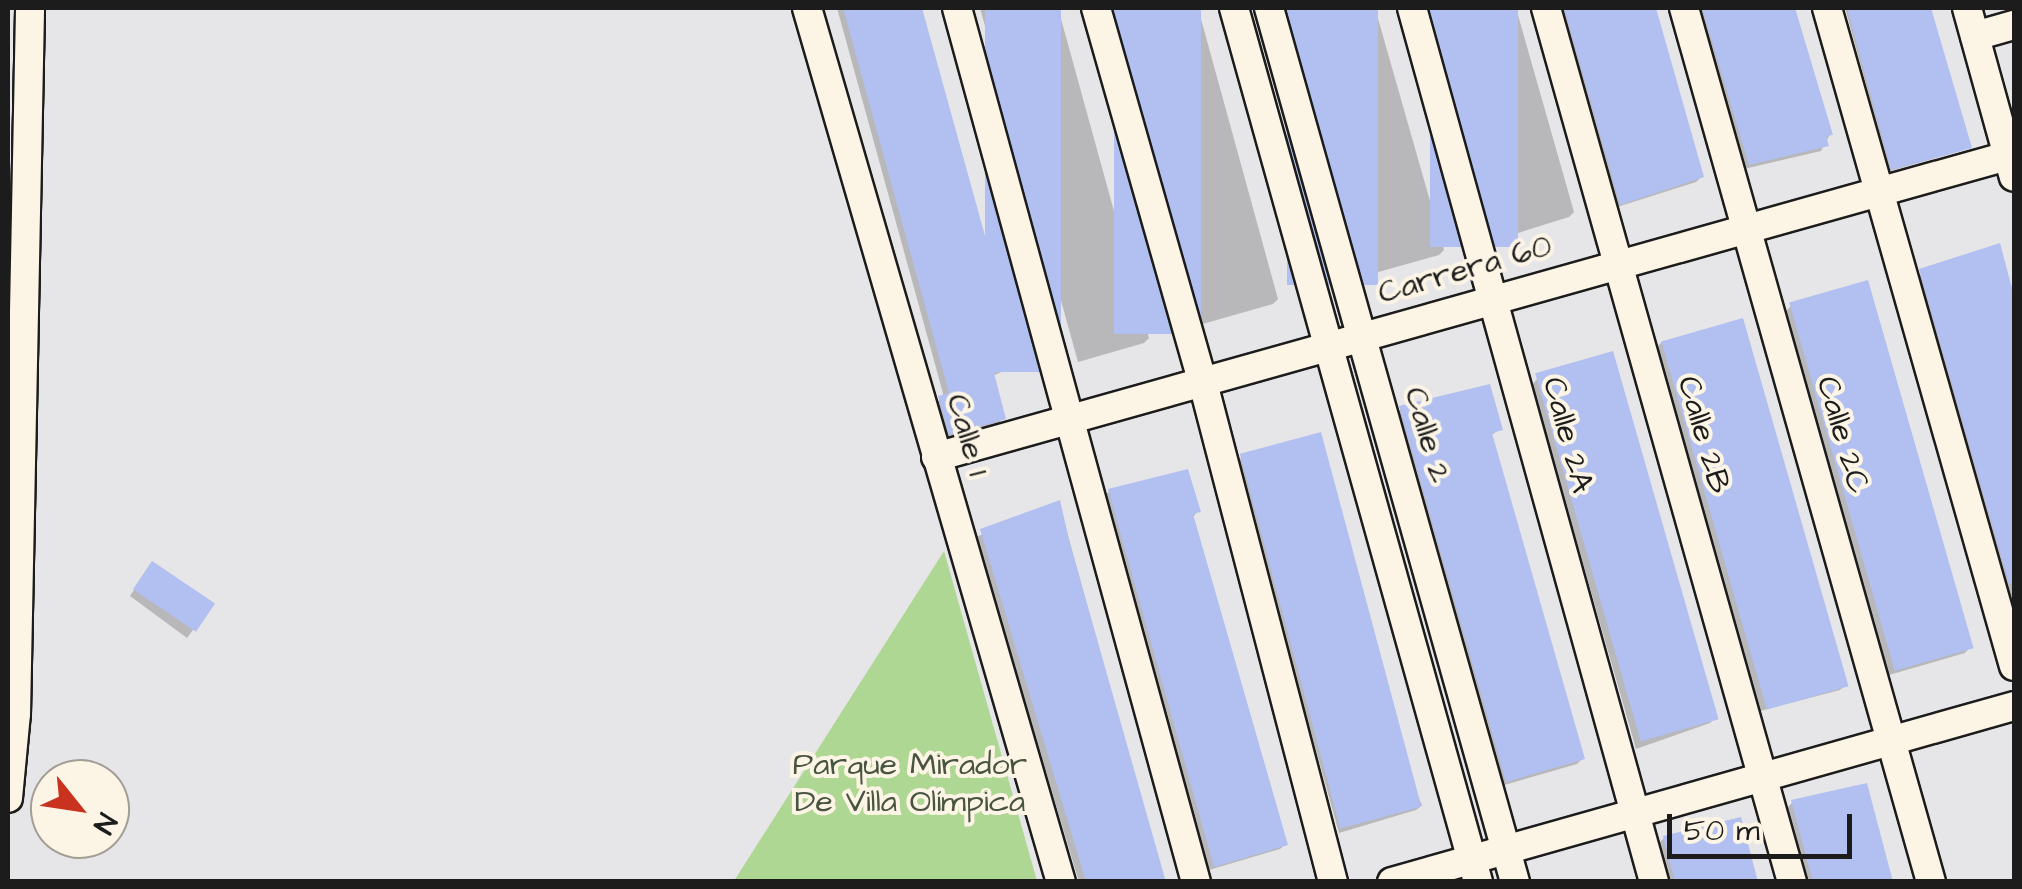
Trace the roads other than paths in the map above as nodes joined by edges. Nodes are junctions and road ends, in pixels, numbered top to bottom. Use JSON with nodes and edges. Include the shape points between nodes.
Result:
{"nodes":[{"id":1,"x":30,"y":8,"type":"edge"},
{"id":2,"x":807,"y":8,"type":"edge"},
{"id":3,"x":957,"y":8,"type":"edge"},
{"id":4,"x":1096,"y":8,"type":"edge"},
{"id":5,"x":1234,"y":8,"type":"edge"},
{"id":6,"x":1268,"y":8,"type":"edge"},
{"id":7,"x":1412,"y":8,"type":"edge"},
{"id":8,"x":1546,"y":8,"type":"edge"},
{"id":9,"x":1684,"y":8,"type":"edge"},
{"id":10,"x":1827,"y":8,"type":"edge"},
{"id":11,"x":1967,"y":8,"type":"edge"},
{"id":12,"x":2014,"y":25,"type":"edge"},
{"id":13,"x":1975,"y":36,"type":"junction"},
{"id":14,"x":2012,"y":162,"type":"edge"},
{"id":15,"x":1879,"y":192,"type":"junction"},
{"id":16,"x":1747,"y":228,"type":"junction"},
{"id":17,"x":1618,"y":264,"type":"junction"},
{"id":18,"x":1492,"y":299,"type":"junction"},
{"id":19,"x":1363,"y":335,"type":"junction"},
{"id":20,"x":1330,"y":344,"type":"junction"},
{"id":21,"x":1202,"y":380,"type":"junction"},
{"id":22,"x":1071,"y":416,"type":"junction"},
{"id":23,"x":936,"y":457,"type":"junction"},
{"id":24,"x":2014,"y":666,"type":"edge"},
{"id":25,"x":2014,"y":706,"type":"edge"},
{"id":26,"x":1892,"y":740,"type":"junction"},
{"id":27,"x":1763,"y":777,"type":"junction"},
{"id":28,"x":8,"y":798,"type":"edge"},
{"id":29,"x":1635,"y":813,"type":"junction"},
{"id":30,"x":1507,"y":849,"type":"junction"},
{"id":31,"x":1475,"y":870,"type":"edge"},
{"id":32,"x":1060,"y":882,"type":"edge"},
{"id":33,"x":1196,"y":882,"type":"edge"},
{"id":34,"x":1333,"y":882,"type":"edge"},
{"id":35,"x":1392,"y":882,"type":"edge"},
{"id":36,"x":1516,"y":882,"type":"edge"},
{"id":37,"x":1654,"y":882,"type":"edge"},
{"id":38,"x":1792,"y":882,"type":"edge"},
{"id":39,"x":1931,"y":882,"type":"edge"}],
"edges":[{"from":1,"to":28,"type":"street","via":[[16,714]]},
{"from":2,"to":23,"type":"street","name":"Calle 1"},
{"from":3,"to":22,"type":"street"},
{"from":4,"to":21,"type":"street"},
{"from":5,"to":20,"type":"street"},
{"from":6,"to":19,"type":"street","name":"Calle 2"},
{"from":7,"to":18,"type":"street","name":"Calle 2A"},
{"from":8,"to":17,"type":"street","name":"Calle 2B"},
{"from":9,"to":16,"type":"street","name":"Calle 2C"},
{"from":10,"to":15,"type":"street"},
{"from":11,"to":13,"type":"street"},
{"from":12,"to":13,"type":"street"},
{"from":13,"to":14,"type":"street"},
{"from":14,"to":15,"type":"street","name":"Carrera 60"},
{"from":15,"to":16,"type":"street","name":"Carrera 60"},
{"from":15,"to":24,"type":"street"},
{"from":16,"to":17,"type":"street","name":"Carrera 60"},
{"from":16,"to":26,"type":"street","name":"Calle 2C"},
{"from":17,"to":18,"type":"street","name":"Carrera 60"},
{"from":17,"to":27,"type":"street","name":"Calle 2B"},
{"from":18,"to":19,"type":"street","name":"Carrera 60"},
{"from":18,"to":29,"type":"street","name":"Calle 2A"},
{"from":19,"to":20,"type":"street","name":"Carrera 60"},
{"from":19,"to":30,"type":"street","name":"Calle 2"},
{"from":20,"to":21,"type":"street","name":"Carrera 60"},
{"from":20,"to":31,"type":"street"},
{"from":21,"to":22,"type":"street","name":"Carrera 60"},
{"from":21,"to":34,"type":"street"},
{"from":22,"to":23,"type":"street","name":"Carrera 60"},
{"from":22,"to":33,"type":"street"},
{"from":23,"to":32,"type":"street","name":"Calle 1"},
{"from":25,"to":26,"type":"street"},
{"from":26,"to":27,"type":"street"},
{"from":26,"to":39,"type":"street","name":"Calle 2C"},
{"from":27,"to":29,"type":"street"},
{"from":27,"to":38,"type":"street","name":"Calle 2B"},
{"from":29,"to":30,"type":"street"},
{"from":29,"to":37,"type":"street","name":"Calle 2A"},
{"from":30,"to":31,"type":"street"},
{"from":30,"to":36,"type":"street","name":"Calle 2"},
{"from":31,"to":35,"type":"street"}]}
